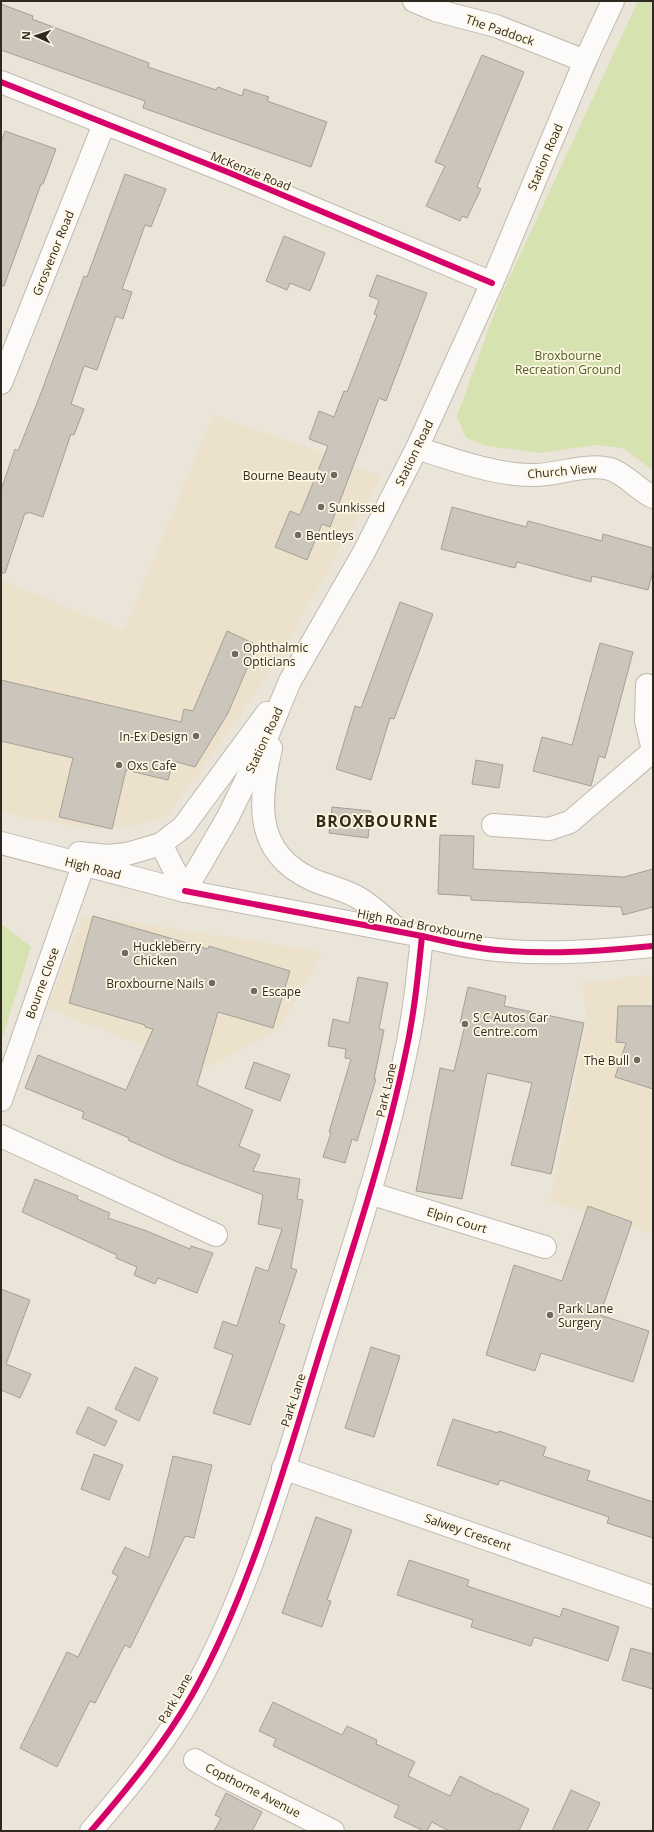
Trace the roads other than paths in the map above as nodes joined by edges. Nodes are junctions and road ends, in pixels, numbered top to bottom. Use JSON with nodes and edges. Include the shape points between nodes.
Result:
{"nodes":[{"id":1,"x":414,"y":1,"type":"edge"},
{"id":2,"x":613,"y":1,"type":"edge"},
{"id":3,"x":585,"y":61,"type":"junction"},
{"id":4,"x":1,"y":82,"type":"edge"},
{"id":5,"x":104,"y":124,"type":"junction"},
{"id":6,"x":492,"y":283,"type":"junction"},
{"id":7,"x":1,"y":383,"type":"edge"},
{"id":8,"x":417,"y":448,"type":"junction"},
{"id":9,"x":653,"y":497,"type":"edge"},
{"id":10,"x":290,"y":681,"type":"junction"},
{"id":11,"x":647,"y":685,"type":"dead end"},
{"id":12,"x":653,"y":751,"type":"edge"},
{"id":13,"x":493,"y":825,"type":"dead end"},
{"id":14,"x":1,"y":843,"type":"edge"},
{"id":15,"x":162,"y":844,"type":"junction"},
{"id":16,"x":32,"y":852,"type":"junction"},
{"id":17,"x":83,"y":866,"type":"junction"},
{"id":18,"x":185,"y":891,"type":"junction"},
{"id":19,"x":400,"y":932,"type":"junction"},
{"id":20,"x":422,"y":936,"type":"junction"},
{"id":21,"x":653,"y":946,"type":"edge"},
{"id":22,"x":1,"y":1100,"type":"edge"},
{"id":23,"x":1,"y":1136,"type":"edge"},
{"id":24,"x":369,"y":1193,"type":"junction"},
{"id":25,"x":216,"y":1235,"type":"dead end"},
{"id":26,"x":545,"y":1247,"type":"dead end"},
{"id":27,"x":283,"y":1468,"type":"junction"},
{"id":28,"x":653,"y":1597,"type":"edge"},
{"id":29,"x":195,"y":1760,"type":"dead end"},
{"id":30,"x":91,"y":1831,"type":"edge"},
{"id":31,"x":333,"y":1831,"type":"edge"}],
"edges":[{"from":1,"to":3,"type":"street","name":"The Paddock","via":[[435,10],[496,26]]},
{"from":2,"to":3,"type":"street","name":"Station Road"},
{"from":3,"to":6,"type":"street","name":"Station Road"},
{"from":4,"to":5,"type":"street","name":"McKenzie Road"},
{"from":5,"to":6,"type":"street","name":"McKenzie Road","via":[[230,173]]},
{"from":5,"to":7,"type":"street","name":"Grosvenor Road"},
{"from":6,"to":8,"type":"street","name":"Station Road"},
{"from":8,"to":9,"type":"street","name":"Church View","via":[[506,473],[534,475],[605,468],[621,474],[641,491]]},
{"from":8,"to":10,"type":"street","name":"Station Road","via":[[363,554]]},
{"from":10,"to":15,"type":"street","via":[[188,821]]},
{"from":10,"to":18,"type":"street","name":"Station Road","via":[[228,817]]},
{"from":10,"to":19,"type":"street","via":[[265,774],[262,816],[269,841],[293,869],[312,880],[357,897]]},
{"from":11,"to":12,"type":"street","via":[[646,721]]},
{"from":12,"to":13,"type":"street","via":[[570,822],[549,829]]},
{"from":14,"to":16,"type":"street","name":"High Road"},
{"from":15,"to":16,"type":"street","via":[[137,852],[107,856],[73,852]]},
{"from":15,"to":18,"type":"street"},
{"from":16,"to":17,"type":"street","name":"High Road"},
{"from":17,"to":18,"type":"street","name":"High Road"},
{"from":17,"to":22,"type":"street","name":"Bourne Close"},
{"from":18,"to":19,"type":"street","name":"High Road Broxbourne"},
{"from":19,"to":20,"type":"street","name":"High Road Broxbourne"},
{"from":20,"to":21,"type":"street","name":"High Road Broxbourne","via":[[497,950],[564,953]]},
{"from":20,"to":24,"type":"street","name":"Park Lane","via":[[406,1055]]},
{"from":23,"to":25,"type":"street"},
{"from":24,"to":26,"type":"street","name":"Elpin Court"},
{"from":24,"to":27,"type":"street","name":"Park Lane"},
{"from":27,"to":28,"type":"street","name":"Salwey Crescent"},
{"from":27,"to":30,"type":"street","name":"Park Lane","via":[[260,1538],[232,1610],[192,1694],[137,1776]]},
{"from":29,"to":31,"type":"street","name":"Copthorne Avenue"}]}
